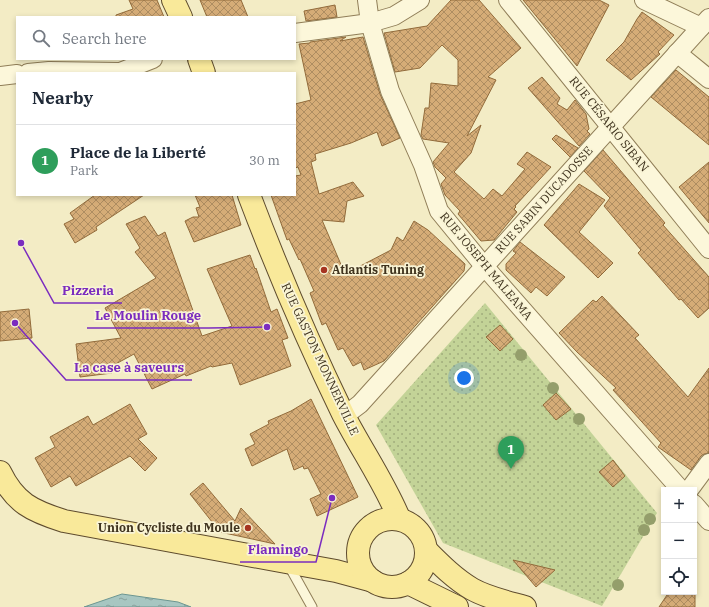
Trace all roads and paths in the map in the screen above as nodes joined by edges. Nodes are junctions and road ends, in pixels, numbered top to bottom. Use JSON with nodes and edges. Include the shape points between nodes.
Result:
{"nodes":[{"id":1,"x":173,"y":0,"type":"edge"},
{"id":2,"x":367,"y":0,"type":"edge"},
{"id":3,"x":420,"y":0,"type":"edge"},
{"id":4,"x":508,"y":0,"type":"edge"},
{"id":5,"x":644,"y":0,"type":"edge"},
{"id":6,"x":181,"y":16,"type":"edge"},
{"id":7,"x":705,"y":22,"type":"edge"},
{"id":8,"x":370,"y":23,"type":"junction"},
{"id":9,"x":296,"y":33,"type":"edge"},
{"id":10,"x":677,"y":53,"type":"junction"},
{"id":11,"x":150,"y":60,"type":"edge"},
{"id":12,"x":199,"y":60,"type":"edge"},
{"id":13,"x":35,"y":72,"type":"edge"},
{"id":14,"x":120,"y":72,"type":"edge"},
{"id":15,"x":120,"y":72,"type":"edge"},
{"id":16,"x":204,"y":72,"type":"edge"},
{"id":17,"x":16,"y":74,"type":"edge"},
{"id":18,"x":0,"y":76,"type":"edge"},
{"id":19,"x":709,"y":78,"type":"edge"},
{"id":20,"x":610,"y":126,"type":"junction"},
{"id":21,"x":249,"y":196,"type":"edge"},
{"id":22,"x":709,"y":249,"type":"edge"},
{"id":23,"x":484,"y":266,"type":"junction"},
{"id":24,"x":344,"y":416,"type":"junction"},
{"id":25,"x":709,"y":463,"type":"edge"},
{"id":26,"x":0,"y":472,"type":"edge"},
{"id":27,"x":678,"y":487,"type":"edge"},
{"id":28,"x":691,"y":487,"type":"edge"},
{"id":29,"x":697,"y":507,"type":"edge"},
{"id":30,"x":399,"y":518,"type":"junction"},
{"id":31,"x":709,"y":521,"type":"edge"},
{"id":32,"x":427,"y":551,"type":"junction"},
{"id":33,"x":286,"y":562,"type":"junction"},
{"id":34,"x":373,"y":581,"type":"junction"},
{"id":35,"x":408,"y":583,"type":"junction"},
{"id":36,"x":312,"y":607,"type":"edge"},
{"id":37,"x":457,"y":607,"type":"edge"},
{"id":38,"x":525,"y":607,"type":"edge"}],
"edges":[{"from":1,"to":6,"type":"main road"},
{"from":2,"to":8,"type":"street","name":"RUE JOSEPH MALEAMA"},
{"from":3,"to":8,"type":"street","via":[[394,16]]},
{"from":4,"to":20,"type":"street","name":"RUE CÉSARIO SIBAN"},
{"from":5,"to":7,"type":"street"},
{"from":7,"to":10,"type":"street","name":"RUE SABIN DUCADOSSE"},
{"from":8,"to":9,"type":"street"},
{"from":8,"to":23,"type":"street","name":"RUE JOSEPH MALEAMA","via":[[390,91],[423,165],[439,211]]},
{"from":10,"to":19,"type":"street"},
{"from":10,"to":20,"type":"street","name":"RUE SABIN DUCADOSSE"},
{"from":11,"to":14,"type":"street"},
{"from":12,"to":16,"type":"main road"},
{"from":13,"to":15,"type":"street"},
{"from":17,"to":18,"type":"street"},
{"from":20,"to":22,"type":"street","name":"RUE CÉSARIO SIBAN"},
{"from":20,"to":23,"type":"street","name":"RUE SABIN DUCADOSSE"},
{"from":21,"to":24,"type":"main road","name":"RUE GASTON MONNERVILLE","via":[[271,254]]},
{"from":23,"to":24,"type":"street","name":"RUE SABIN DUCADOSSE","via":[[360,404]]},
{"from":23,"to":27,"type":"street","name":"RUE JOSEPH MALEAMA"},
{"from":24,"to":30,"type":"main road","name":"RUE GASTON MONNERVILLE","via":[[391,498]]},
{"from":25,"to":28,"type":"street"},
{"from":26,"to":33,"type":"main road","via":[[12,493],[25,505],[43,514]]},
{"from":29,"to":31,"type":"street"},
{"from":30,"to":32,"type":"main road","via":[[418,530]]},
{"from":30,"to":34,"type":"main road","via":[[387,518],[376,522],[366,529],[360,539],[357,550],[359,562],[364,573]]},
{"from":32,"to":35,"type":"main road","via":[[422,570]]},
{"from":32,"to":38,"type":"main road","via":[[473,590]]},
{"from":33,"to":34,"type":"main road"},
{"from":33,"to":36,"type":"lane"},
{"from":34,"to":35,"type":"main road","via":[[381,586],[390,587]]},
{"from":35,"to":37,"type":"main road"}]}
